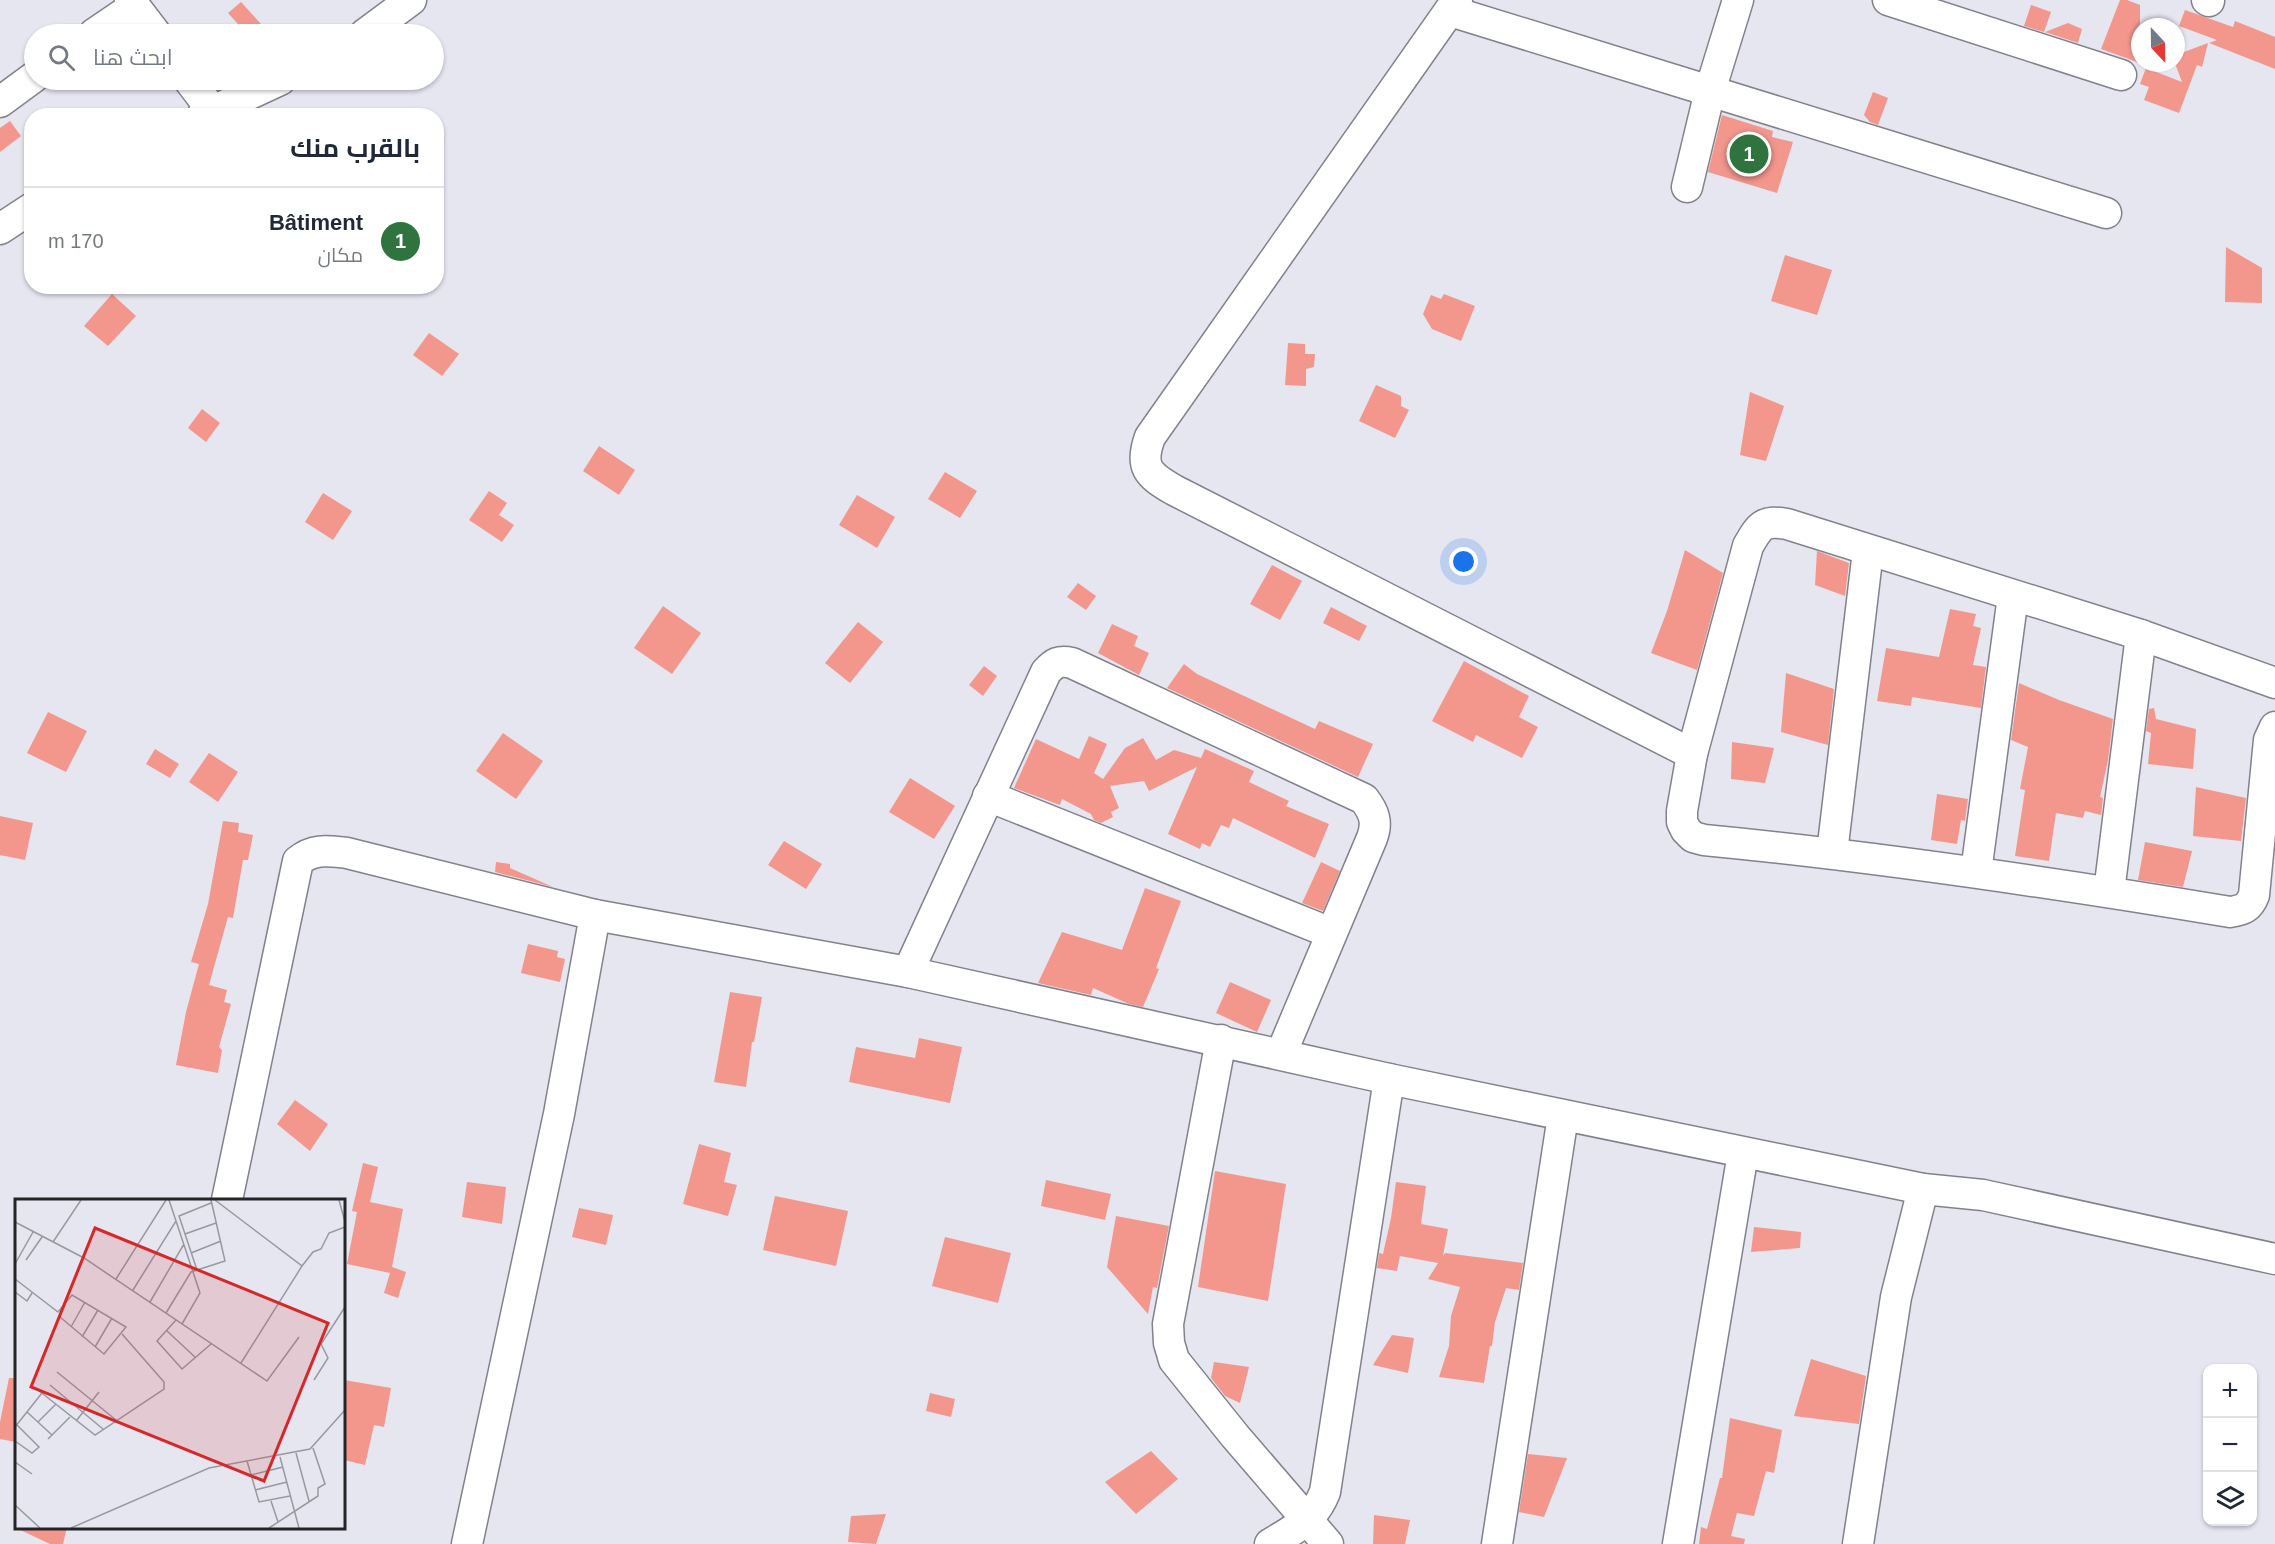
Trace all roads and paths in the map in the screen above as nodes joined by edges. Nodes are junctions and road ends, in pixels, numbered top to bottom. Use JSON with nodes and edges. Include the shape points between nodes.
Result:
{"nodes":[{"id":1,"x":411,"y":0,"type":"edge"},
{"id":2,"x":1738,"y":0,"type":"edge"},
{"id":3,"x":1888,"y":0,"type":"edge"},
{"id":4,"x":132,"y":3,"type":"edge"},
{"id":5,"x":1454,"y":5,"type":"edge"},
{"id":6,"x":106,"y":24,"type":"edge"},
{"id":7,"x":148,"y":24,"type":"edge"},
{"id":8,"x":379,"y":24,"type":"edge"},
{"id":9,"x":2121,"y":75,"type":"dead end"},
{"id":10,"x":24,"y":85,"type":"edge"},
{"id":11,"x":194,"y":90,"type":"edge"},
{"id":12,"x":258,"y":90,"type":"edge"},
{"id":13,"x":1710,"y":91,"type":"junction"},
{"id":14,"x":0,"y":102,"type":"edge"},
{"id":15,"x":204,"y":108,"type":"edge"},
{"id":16,"x":218,"y":108,"type":"edge"},
{"id":17,"x":1687,"y":187,"type":"dead end"},
{"id":18,"x":24,"y":213,"type":"edge"},
{"id":19,"x":2106,"y":213,"type":"dead end"},
{"id":20,"x":0,"y":229,"type":"edge"},
{"id":21,"x":1868,"y":551,"type":"junction"},
{"id":22,"x":2013,"y":596,"type":"junction"},
{"id":23,"x":2141,"y":635,"type":"junction"},
{"id":24,"x":2275,"y":683,"type":"edge"},
{"id":25,"x":2275,"y":727,"type":"edge"},
{"id":26,"x":1692,"y":754,"type":"junction"},
{"id":27,"x":988,"y":796,"type":"junction"},
{"id":28,"x":1832,"y":852,"type":"junction"},
{"id":29,"x":1976,"y":872,"type":"junction"},
{"id":30,"x":2109,"y":892,"type":"junction"},
{"id":31,"x":595,"y":915,"type":"junction"},
{"id":32,"x":1331,"y":933,"type":"junction"},
{"id":33,"x":908,"y":972,"type":"junction"},
{"id":34,"x":1221,"y":1040,"type":"junction"},
{"id":35,"x":1281,"y":1054,"type":"junction"},
{"id":36,"x":1389,"y":1079,"type":"junction"},
{"id":37,"x":1563,"y":1116,"type":"junction"},
{"id":38,"x":1743,"y":1153,"type":"junction"},
{"id":39,"x":1923,"y":1189,"type":"junction"},
{"id":40,"x":227,"y":1199,"type":"edge"},
{"id":41,"x":2275,"y":1259,"type":"edge"},
{"id":42,"x":1307,"y":1520,"type":"junction"},
{"id":43,"x":1275,"y":1543,"type":"edge"},
{"id":44,"x":467,"y":1544,"type":"edge"},
{"id":45,"x":1328,"y":1544,"type":"edge"},
{"id":46,"x":1497,"y":1544,"type":"edge"},
{"id":47,"x":1678,"y":1544,"type":"edge"},
{"id":48,"x":1858,"y":1544,"type":"edge"}],
"edges":[{"from":1,"to":8,"type":"street"},
{"from":2,"to":13,"type":"street"},
{"from":3,"to":9,"type":"street"},
{"from":4,"to":6,"type":"street"},
{"from":4,"to":7,"type":"street"},
{"from":5,"to":13,"type":"street"},
{"from":5,"to":26,"type":"street","via":[[1150,437],[1144,453],[1146,467],[1157,480],[1174,490]]},
{"from":10,"to":14,"type":"street"},
{"from":11,"to":15,"type":"street"},
{"from":12,"to":16,"type":"street"},
{"from":13,"to":17,"type":"street"},
{"from":13,"to":19,"type":"street"},
{"from":18,"to":20,"type":"street"},
{"from":21,"to":22,"type":"street"},
{"from":21,"to":26,"type":"street","via":[[1787,524],[1772,521],[1761,526],[1748,546]]},
{"from":21,"to":28,"type":"street"},
{"from":22,"to":23,"type":"street"},
{"from":22,"to":29,"type":"street"},
{"from":23,"to":24,"type":"street"},
{"from":23,"to":30,"type":"street"},
{"from":25,"to":30,"type":"street","via":[[2269,740],[2250,905],[2230,912]]},
{"from":26,"to":28,"type":"street","via":[[1682,822],[1693,837]]},
{"from":27,"to":32,"type":"street"},
{"from":27,"to":32,"type":"street","via":[[1046,672],[1061,660],[1072,663],[1364,799],[1373,811],[1376,827]]},
{"from":27,"to":33,"type":"street"},
{"from":28,"to":29,"type":"street"},
{"from":29,"to":30,"type":"street"},
{"from":31,"to":33,"type":"street"},
{"from":31,"to":40,"type":"street","via":[[347,853],[320,850],[306,854],[298,861],[293,881]]},
{"from":31,"to":44,"type":"street","via":[[559,1114]]},
{"from":32,"to":35,"type":"street"},
{"from":33,"to":34,"type":"street"},
{"from":34,"to":35,"type":"street"},
{"from":34,"to":42,"type":"street","via":[[1168,1324],[1169,1343],[1174,1360]]},
{"from":35,"to":36,"type":"street"},
{"from":36,"to":37,"type":"street"},
{"from":36,"to":42,"type":"street","via":[[1325,1492],[1319,1508]]},
{"from":37,"to":38,"type":"street"},
{"from":37,"to":46,"type":"street"},
{"from":38,"to":39,"type":"street"},
{"from":38,"to":47,"type":"street"},
{"from":39,"to":41,"type":"street","via":[[1983,1195]]},
{"from":39,"to":48,"type":"street","via":[[1896,1297]]},
{"from":42,"to":43,"type":"street"},
{"from":42,"to":45,"type":"street"}]}
